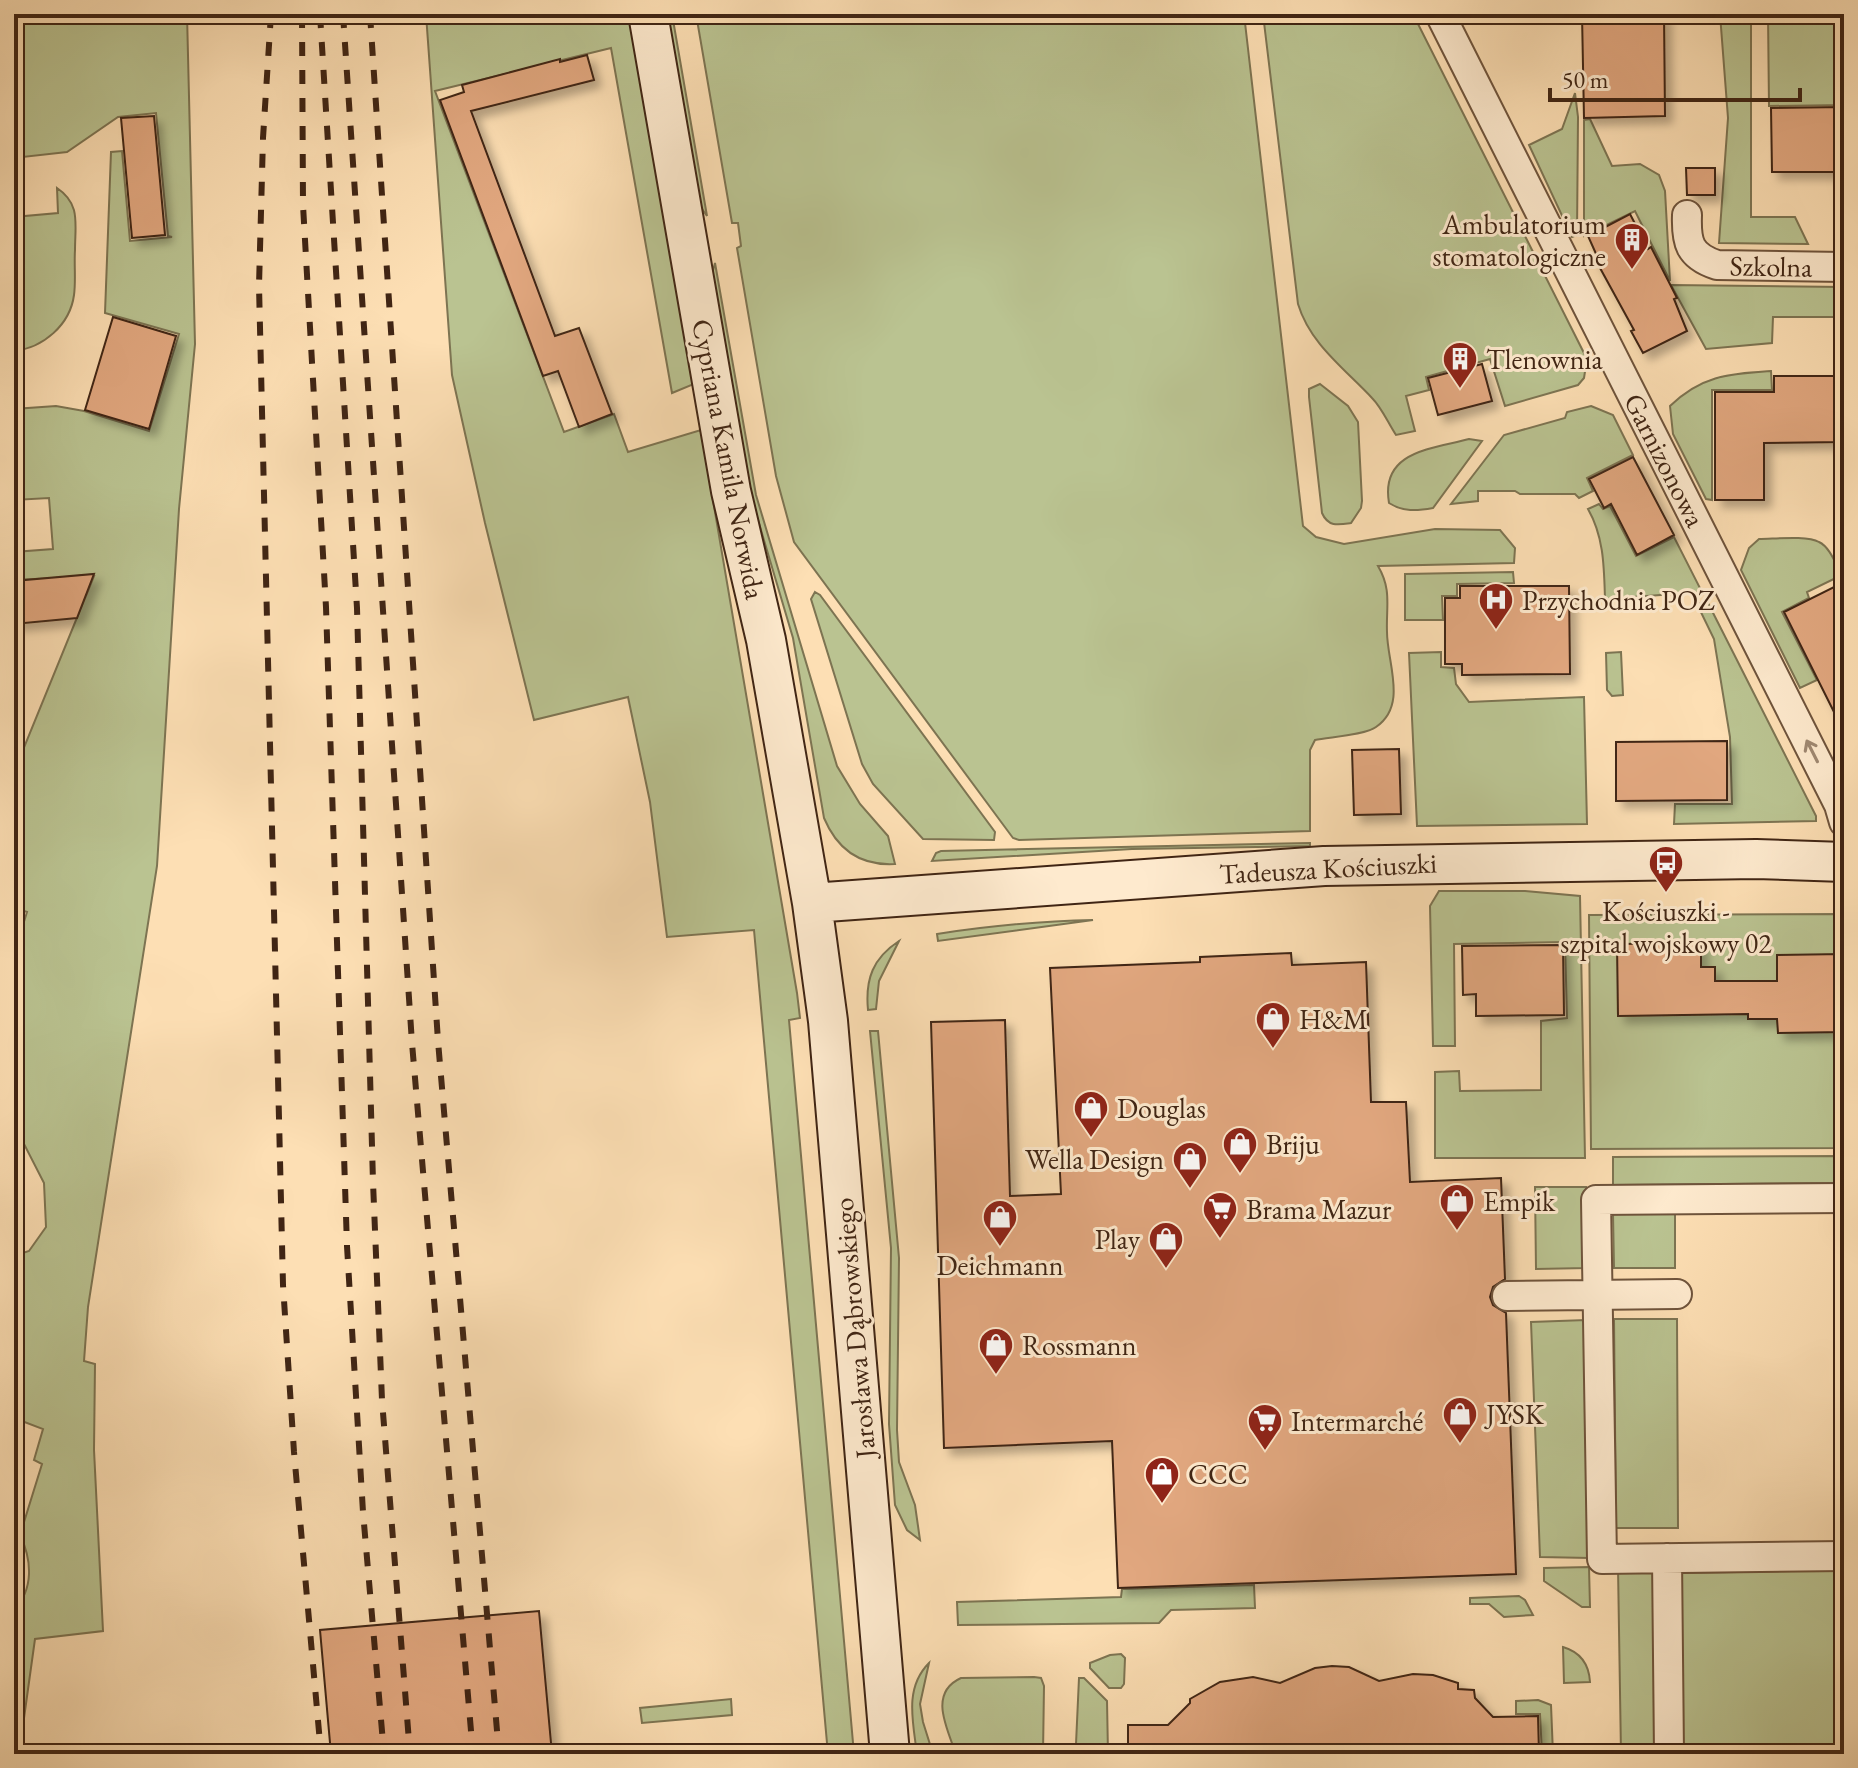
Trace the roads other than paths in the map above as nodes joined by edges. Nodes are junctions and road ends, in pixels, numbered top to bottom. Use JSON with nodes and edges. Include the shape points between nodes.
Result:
{"nodes":[{"id":1,"x":648,"y":14,"type":"edge"},
{"id":2,"x":1440,"y":14,"type":"edge"},
{"id":3,"x":1687,"y":215,"type":"dead end"},
{"id":4,"x":1844,"y":267,"type":"edge"},
{"id":5,"x":1844,"y":822,"type":"edge"},
{"id":6,"x":1844,"y":862,"type":"edge"},
{"id":7,"x":812,"y":903,"type":"junction"},
{"id":8,"x":1844,"y":1198,"type":"edge"},
{"id":9,"x":1677,"y":1294,"type":"dead end"},
{"id":10,"x":1597,"y":1295,"type":"junction"},
{"id":11,"x":1507,"y":1296,"type":"dead end"},
{"id":12,"x":1844,"y":1556,"type":"edge"},
{"id":13,"x":1667,"y":1558,"type":"junction"},
{"id":14,"x":890,"y":1754,"type":"edge"},
{"id":15,"x":1669,"y":1754,"type":"edge"}],
"edges":[{"from":1,"to":7,"type":"street","name":"Cypriana Kamila Norwida","via":[[731,491],[766,640]]},
{"from":5,"to":2,"type":"street","name":"Garnizonowa","one_way":true},
{"from":3,"to":4,"type":"street","name":"Szkolna","via":[[1690,246],[1717,265]]},
{"from":6,"to":7,"type":"street","name":"Tadeusza Kościuszki","via":[[1324,866]]},
{"from":7,"to":14,"type":"street","name":"Jarosława Dąbrowskiego","via":[[828,1021]]},
{"from":8,"to":10,"type":"street","via":[[1596,1200]]},
{"from":9,"to":10,"type":"street"},
{"from":10,"to":11,"type":"street"},
{"from":10,"to":13,"type":"street","via":[[1602,1559]]},
{"from":12,"to":13,"type":"street"},
{"from":13,"to":15,"type":"street"}]}
